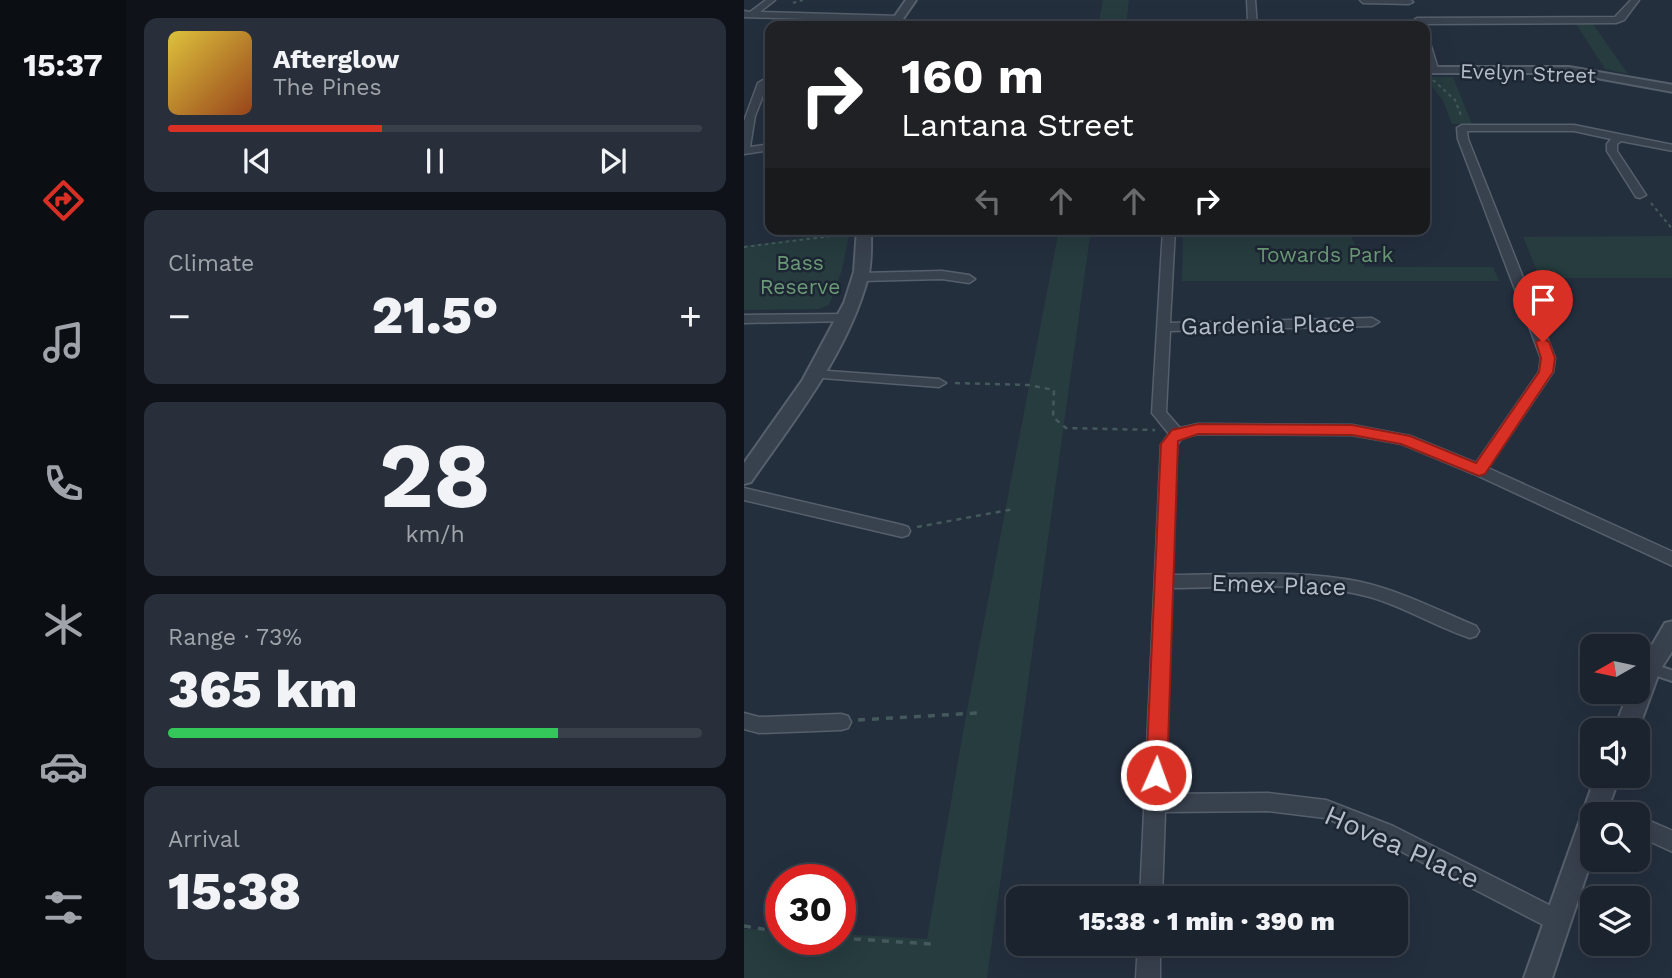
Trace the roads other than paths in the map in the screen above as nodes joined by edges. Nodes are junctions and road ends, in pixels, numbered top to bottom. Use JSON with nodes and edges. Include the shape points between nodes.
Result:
{"nodes":[{"id":1,"x":771,"y":0,"type":"edge"},
{"id":2,"x":911,"y":0,"type":"edge"},
{"id":3,"x":1251,"y":0,"type":"edge"},
{"id":4,"x":1635,"y":0,"type":"edge"},
{"id":5,"x":1363,"y":1,"type":"edge"},
{"id":6,"x":1409,"y":1,"type":"edge"},
{"id":7,"x":746,"y":17,"type":"edge"},
{"id":8,"x":846,"y":21,"type":"edge"},
{"id":9,"x":897,"y":21,"type":"edge"},
{"id":10,"x":1253,"y":21,"type":"edge"},
{"id":11,"x":1417,"y":21,"type":"edge"},
{"id":12,"x":1430,"y":24,"type":"edge"},
{"id":13,"x":1431,"y":72,"type":"edge"},
{"id":14,"x":763,"y":83,"type":"dead end"},
{"id":15,"x":1672,"y":89,"type":"edge"},
{"id":16,"x":1619,"y":136,"type":"junction"},
{"id":17,"x":765,"y":148,"type":"edge"},
{"id":18,"x":1672,"y":148,"type":"edge"},
{"id":19,"x":745,"y":150,"type":"edge"},
{"id":20,"x":1640,"y":195,"type":"road end"},
{"id":21,"x":858,"y":235,"type":"edge"},
{"id":22,"x":1169,"y":235,"type":"edge"},
{"id":23,"x":860,"y":276,"type":"junction"},
{"id":24,"x":969,"y":279,"type":"dead end"},
{"id":25,"x":844,"y":318,"type":"junction"},
{"id":26,"x":744,"y":319,"type":"edge"},
{"id":27,"x":1372,"y":322,"type":"dead end"},
{"id":28,"x":1164,"y":327,"type":"junction"},
{"id":29,"x":815,"y":374,"type":"junction"},
{"id":30,"x":939,"y":383,"type":"road end"},
{"id":31,"x":1175,"y":431,"type":"junction"},
{"id":32,"x":1479,"y":470,"type":"junction"},
{"id":33,"x":744,"y":477,"type":"edge"},
{"id":34,"x":744,"y":494,"type":"edge"},
{"id":35,"x":902,"y":531,"type":"road end"},
{"id":36,"x":1672,"y":560,"type":"edge"},
{"id":37,"x":1164,"y":582,"type":"junction"},
{"id":38,"x":1672,"y":629,"type":"edge"},
{"id":39,"x":1470,"y":631,"type":"dead end"},
{"id":40,"x":1650,"y":666,"type":"edge"},
{"id":41,"x":1650,"y":668,"type":"edge"},
{"id":42,"x":1672,"y":676,"type":"edge"},
{"id":43,"x":744,"y":721,"type":"edge"},
{"id":44,"x":841,"y":722,"type":"road end"},
{"id":45,"x":1155,"y":803,"type":"junction"},
{"id":46,"x":1650,"y":832,"type":"edge"},
{"id":47,"x":1672,"y":842,"type":"edge"},
{"id":48,"x":1580,"y":859,"type":"edge"},
{"id":49,"x":1152,"y":886,"type":"edge"},
{"id":50,"x":1557,"y":920,"type":"junction"},
{"id":51,"x":1149,"y":956,"type":"edge"},
{"id":52,"x":1148,"y":978,"type":"edge"},
{"id":53,"x":1538,"y":978,"type":"edge"}],
"edges":[{"from":1,"to":7,"type":"street"},
{"from":2,"to":9,"type":"street"},
{"from":3,"to":10,"type":"street"},
{"from":4,"to":12,"type":"street","via":[[1616,20]]},
{"from":5,"to":6,"type":"street"},
{"from":6,"to":11,"type":"street"},
{"from":7,"to":8,"type":"street"},
{"from":13,"to":15,"type":"street","name":"Evelyn Street","via":[[1569,70]]},
{"from":14,"to":19,"type":"street","via":[[749,114]]},
{"from":16,"to":18,"type":"street"},
{"from":16,"to":20,"type":"street","via":[[1612,151]]},
{"from":16,"to":32,"type":"street","via":[[1557,127],[1462,128],[1548,358],[1546,372]]},
{"from":17,"to":19,"type":"street"},
{"from":21,"to":23,"type":"street"},
{"from":22,"to":28,"type":"street"},
{"from":23,"to":24,"type":"street"},
{"from":23,"to":25,"type":"street"},
{"from":25,"to":26,"type":"street"},
{"from":25,"to":29,"type":"street"},
{"from":27,"to":28,"type":"street","name":"Gardenia Place"},
{"from":28,"to":31,"type":"street","via":[[1159,413]]},
{"from":29,"to":30,"type":"street"},
{"from":29,"to":33,"type":"street"},
{"from":31,"to":32,"type":"street","via":[[1352,430],[1405,440]]},
{"from":31,"to":37,"type":"street","via":[[1169,444]]},
{"from":32,"to":36,"type":"street"},
{"from":34,"to":35,"type":"street"},
{"from":37,"to":39,"type":"street","name":"Emex Place","via":[[1359,588]]},
{"from":37,"to":45,"type":"street"},
{"from":38,"to":40,"type":"street"},
{"from":41,"to":42,"type":"lane"},
{"from":43,"to":44,"type":"street","via":[[759,725]]},
{"from":45,"to":49,"type":"street"},
{"from":45,"to":50,"type":"street","name":"Hovea Place","via":[[1268,802],[1326,809],[1386,833]]},
{"from":46,"to":47,"type":"street"},
{"from":48,"to":50,"type":"street"},
{"from":50,"to":53,"type":"street"},
{"from":51,"to":52,"type":"street"}]}
